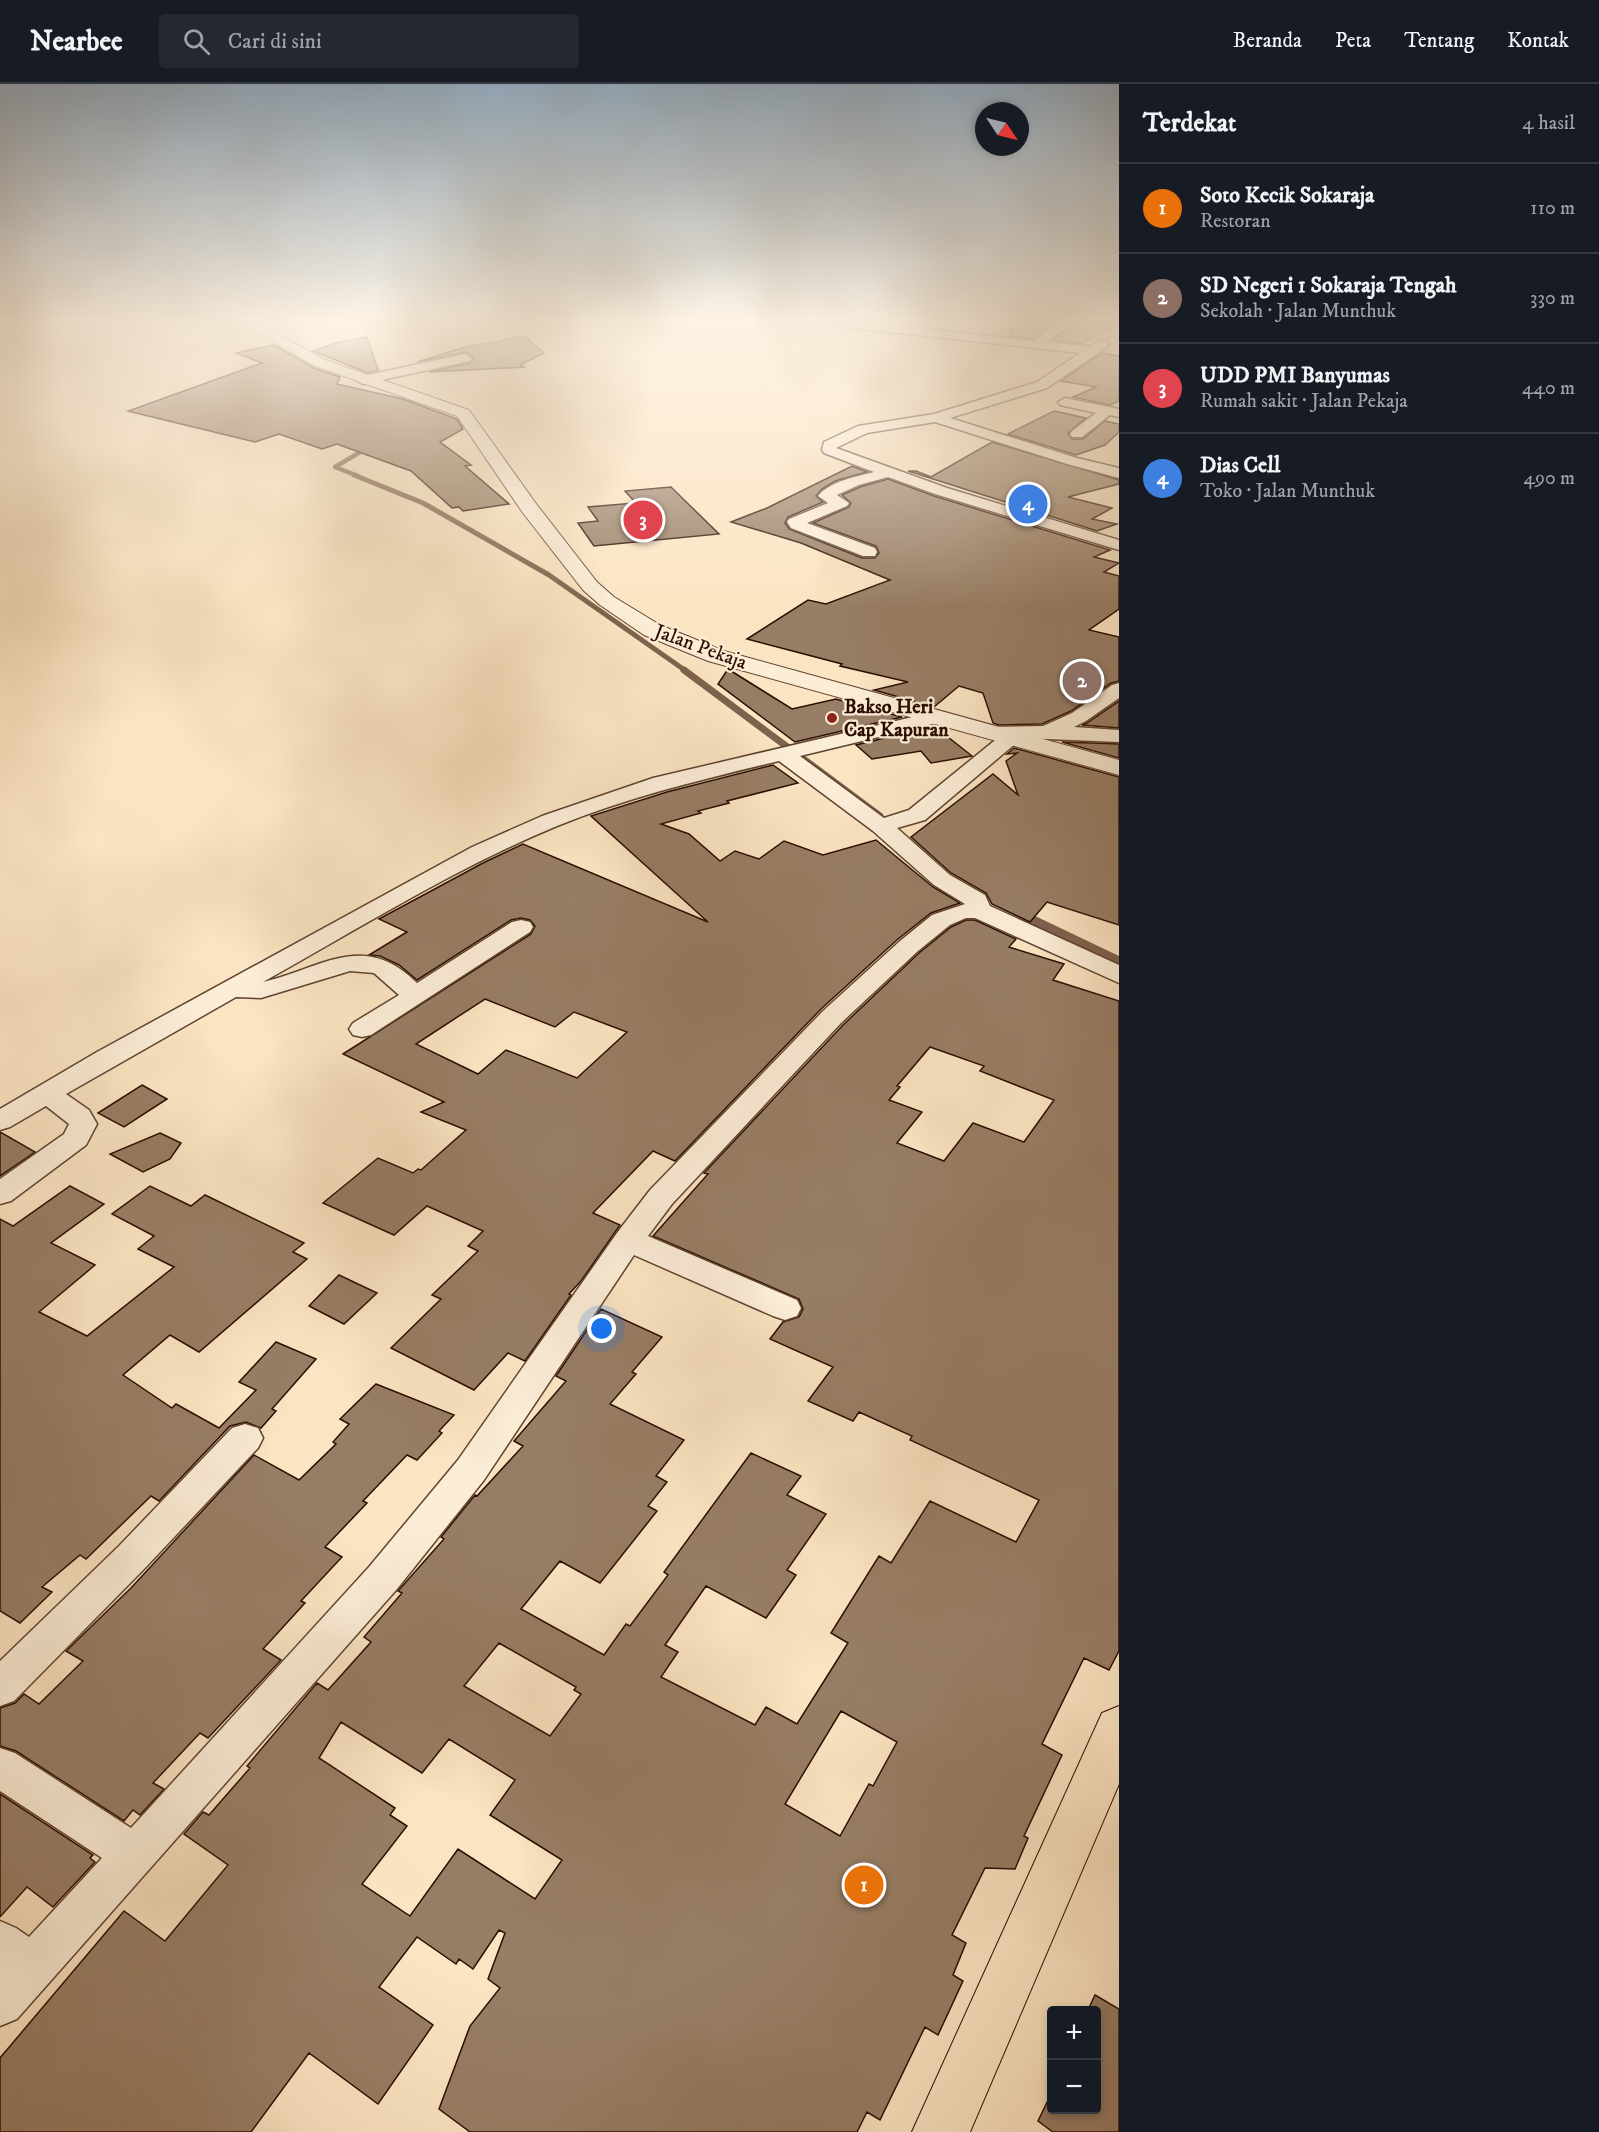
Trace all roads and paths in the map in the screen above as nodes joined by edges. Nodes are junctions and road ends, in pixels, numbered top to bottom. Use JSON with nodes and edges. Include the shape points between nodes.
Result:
{"nodes":[{"id":1,"x":466,"y":418,"type":"edge"},
{"id":2,"x":936,"y":418,"type":"joint"},
{"id":3,"x":1104,"y":418,"type":"edge"},
{"id":4,"x":1077,"y":434,"type":"dead end"},
{"id":5,"x":889,"y":472,"type":"junction"},
{"id":6,"x":1119,"y":473,"type":"edge"},
{"id":7,"x":1119,"y":545,"type":"edge"},
{"id":8,"x":869,"y":552,"type":"dead end"},
{"id":9,"x":1119,"y":689,"type":"edge"},
{"id":10,"x":1096,"y":706,"type":"junction"},
{"id":11,"x":1119,"y":706,"type":"edge"},
{"id":12,"x":938,"y":717,"type":"junction"},
{"id":13,"x":1046,"y":732,"type":"junction"},
{"id":14,"x":1002,"y":734,"type":"junction"},
{"id":15,"x":1119,"y":736,"type":"edge"},
{"id":16,"x":790,"y":751,"type":"junction"},
{"id":17,"x":1119,"y":768,"type":"edge"},
{"id":18,"x":883,"y":825,"type":"junction"},
{"id":19,"x":979,"y":910,"type":"junction"},
{"id":20,"x":521,"y":927,"type":"dead end"},
{"id":21,"x":1119,"y":975,"type":"edge"},
{"id":22,"x":233,"y":990,"type":"junction"},
{"id":23,"x":415,"y":996,"type":"junction"},
{"id":24,"x":362,"y":1029,"type":"dead end"},
{"id":25,"x":48,"y":1094,"type":"junction"},
{"id":26,"x":0,"y":1121,"type":"edge"},
{"id":27,"x":0,"y":1194,"type":"edge"},
{"id":28,"x":628,"y":1240,"type":"junction"},
{"id":29,"x":785,"y":1308,"type":"dead end"},
{"id":30,"x":245,"y":1438,"type":"dead end"},
{"id":31,"x":0,"y":1688,"type":"edge"},
{"id":32,"x":1119,"y":1728,"type":"edge"},
{"id":33,"x":0,"y":1767,"type":"edge"},
{"id":34,"x":135,"y":1855,"type":"junction"},
{"id":35,"x":16,"y":1955,"type":"edge"},
{"id":36,"x":0,"y":2002,"type":"edge"},
{"id":37,"x":941,"y":2132,"type":"edge"}],
"edges":[{"from":1,"to":12,"type":"street","name":"Jalan Pekaja","via":[[590,586],[652,630],[716,656]]},
{"from":2,"to":5,"type":"street","via":[[863,429],[829,445],[829,450]]},
{"from":2,"to":6,"type":"street"},
{"from":3,"to":4,"type":"street"},
{"from":5,"to":7,"type":"street"},
{"from":5,"to":8,"type":"street","via":[[829,493],[826,496],[841,503],[798,520],[790,529]]},
{"from":9,"to":10,"type":"street"},
{"from":10,"to":11,"type":"street"},
{"from":10,"to":13,"type":"street"},
{"from":12,"to":14,"type":"street","name":"Jalan Pekaja"},
{"from":12,"to":16,"type":"street"},
{"from":13,"to":14,"type":"street"},
{"from":13,"to":15,"type":"street"},
{"from":14,"to":17,"type":"street","name":"Jalan Pekaja"},
{"from":14,"to":18,"type":"street","via":[[917,815]]},
{"from":16,"to":18,"type":"street"},
{"from":16,"to":22,"type":"street","via":[[661,783],[550,821],[470,858]]},
{"from":18,"to":19,"type":"street","via":[[942,880],[976,900]]},
{"from":19,"to":21,"type":"street"},
{"from":19,"to":28,"type":"street","via":[[962,911],[941,920],[832,1017],[661,1197]]},
{"from":20,"to":23,"type":"street"},
{"from":22,"to":23,"type":"street","via":[[265,991],[345,964],[363,963],[388,971]]},
{"from":22,"to":25,"type":"street"},
{"from":23,"to":24,"type":"street"},
{"from":25,"to":26,"type":"street"},
{"from":25,"to":27,"type":"street","via":[[80,1116],[83,1124],[76,1139]]},
{"from":28,"to":29,"type":"street"},
{"from":28,"to":34,"type":"street","via":[[464,1479],[383,1578]]},
{"from":30,"to":31,"type":"street"},
{"from":32,"to":37,"type":"highway"},
{"from":33,"to":34,"type":"street"},
{"from":34,"to":35,"type":"street"},
{"from":35,"to":36,"type":"street"}]}
